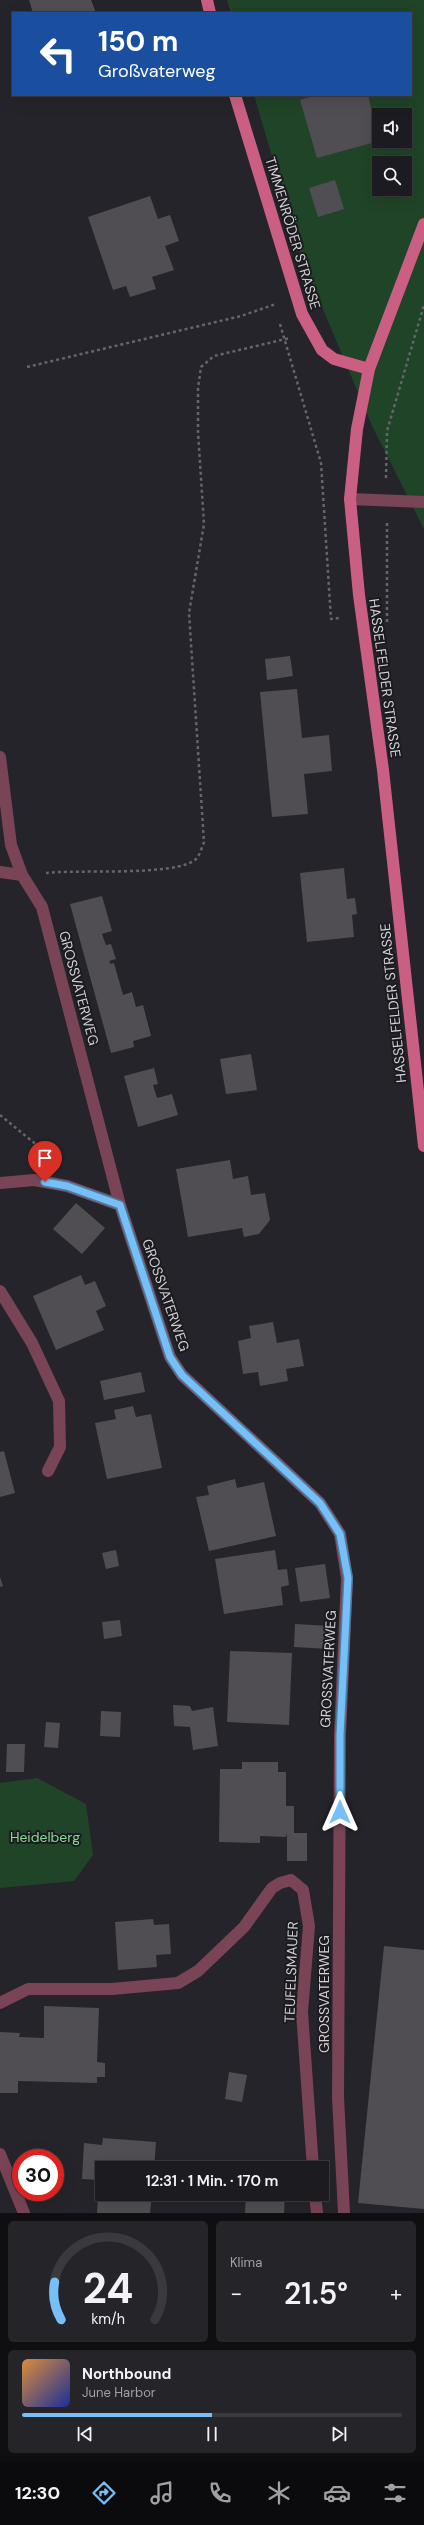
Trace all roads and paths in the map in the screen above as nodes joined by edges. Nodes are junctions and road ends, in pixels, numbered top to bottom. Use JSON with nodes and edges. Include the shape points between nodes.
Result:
{"nodes":[{"id":1,"x":206,"y":0,"type":"edge"},
{"id":2,"x":210,"y":12,"type":"edge"},
{"id":3,"x":235,"y":96,"type":"edge"},
{"id":4,"x":424,"y":224,"type":"edge"},
{"id":5,"x":295,"y":298,"type":"junction"},
{"id":6,"x":274,"y":305,"type":"junction"},
{"id":7,"x":424,"y":305,"type":"edge"},
{"id":8,"x":276,"y":312,"type":"dead end"},
{"id":9,"x":278,"y":319,"type":"dead end"},
{"id":10,"x":285,"y":339,"type":"junction"},
{"id":11,"x":27,"y":367,"type":"dead end"},
{"id":12,"x":369,"y":369,"type":"junction"},
{"id":13,"x":350,"y":499,"type":"junction"},
{"id":14,"x":386,"y":499,"type":"junction"},
{"id":15,"x":424,"y":502,"type":"edge"},
{"id":16,"x":361,"y":617,"type":"junction"},
{"id":17,"x":0,"y":757,"type":"edge"},
{"id":18,"x":0,"y":872,"type":"edge"},
{"id":19,"x":22,"y":876,"type":"junction"},
{"id":20,"x":0,"y":1115,"type":"edge"},
{"id":21,"x":424,"y":1146,"type":"edge"},
{"id":22,"x":62,"y":1162,"type":"dead end"},
{"id":23,"x":0,"y":1183,"type":"edge"},
{"id":24,"x":120,"y":1205,"type":"junction"},
{"id":25,"x":0,"y":1291,"type":"edge"},
{"id":26,"x":48,"y":1472,"type":"dead end"},
{"id":27,"x":0,"y":2003,"type":"edge"},
{"id":28,"x":0,"y":2154,"type":"edge"},
{"id":29,"x":313,"y":2161,"type":"edge"},
{"id":30,"x":316,"y":2201,"type":"edge"},
{"id":31,"x":24,"y":2213,"type":"edge"},
{"id":32,"x":317,"y":2213,"type":"edge"},
{"id":33,"x":344,"y":2213,"type":"edge"}],
"edges":[{"from":1,"to":2,"type":"main road"},
{"from":3,"to":5,"type":"main road","name":"TIMMENRÖDER STRASSE"},
{"from":4,"to":12,"type":"main road","name":"HASSELFELDER STRASSE"},
{"from":5,"to":6,"type":"path"},
{"from":5,"to":12,"type":"main road","name":"TIMMENRÖDER STRASSE","via":[[322,350],[334,359]]},
{"from":6,"to":8,"type":"path"},
{"from":6,"to":11,"type":"path","via":[[241,316]]},
{"from":7,"to":14,"type":"path","via":[[387,431]]},
{"from":9,"to":10,"type":"path"},
{"from":10,"to":16,"type":"path","via":[[321,463],[331,619]]},
{"from":10,"to":19,"type":"path","via":[[214,356],[201,367],[198,388],[204,524],[189,612],[204,842],[197,858],[186,865],[121,872],[54,872]]},
{"from":12,"to":13,"type":"main road","name":"HASSELFELDER STRASSE","via":[[356,429]]},
{"from":13,"to":14,"type":"street"},
{"from":13,"to":16,"type":"main road","name":"HASSELFELDER STRASSE"},
{"from":14,"to":15,"type":"street"},
{"from":14,"to":16,"type":"path","via":[[386,613]]},
{"from":16,"to":21,"type":"main road","name":"HASSELFELDER STRASSE","via":[[383,770]]},
{"from":17,"to":19,"type":"street","name":"GROSSVATERWEG","via":[[11,845]]},
{"from":18,"to":19,"type":"street"},
{"from":19,"to":24,"type":"street","name":"GROSSVATERWEG","via":[[42,907]]},
{"from":20,"to":22,"type":"path","via":[[49,1155]]},
{"from":23,"to":24,"type":"street","via":[[34,1180],[67,1186]]},
{"from":24,"to":33,"type":"street","name":"GROSSVATERWEG","via":[[170,1357],[182,1375],[320,1503],[340,1534],[348,1578],[340,1735],[338,2088]]},
{"from":25,"to":26,"type":"street","via":[[32,1343],[59,1400],[60,1448]]},
{"from":27,"to":29,"type":"street","name":"TEUFELSMAUER","via":[[28,1989],[112,1989],[178,1983],[198,1972],[244,1927],[272,1888],[291,1880],[303,1890],[309,1926],[302,2012]]},
{"from":28,"to":31,"type":"street"},
{"from":30,"to":32,"type":"street"}]}
